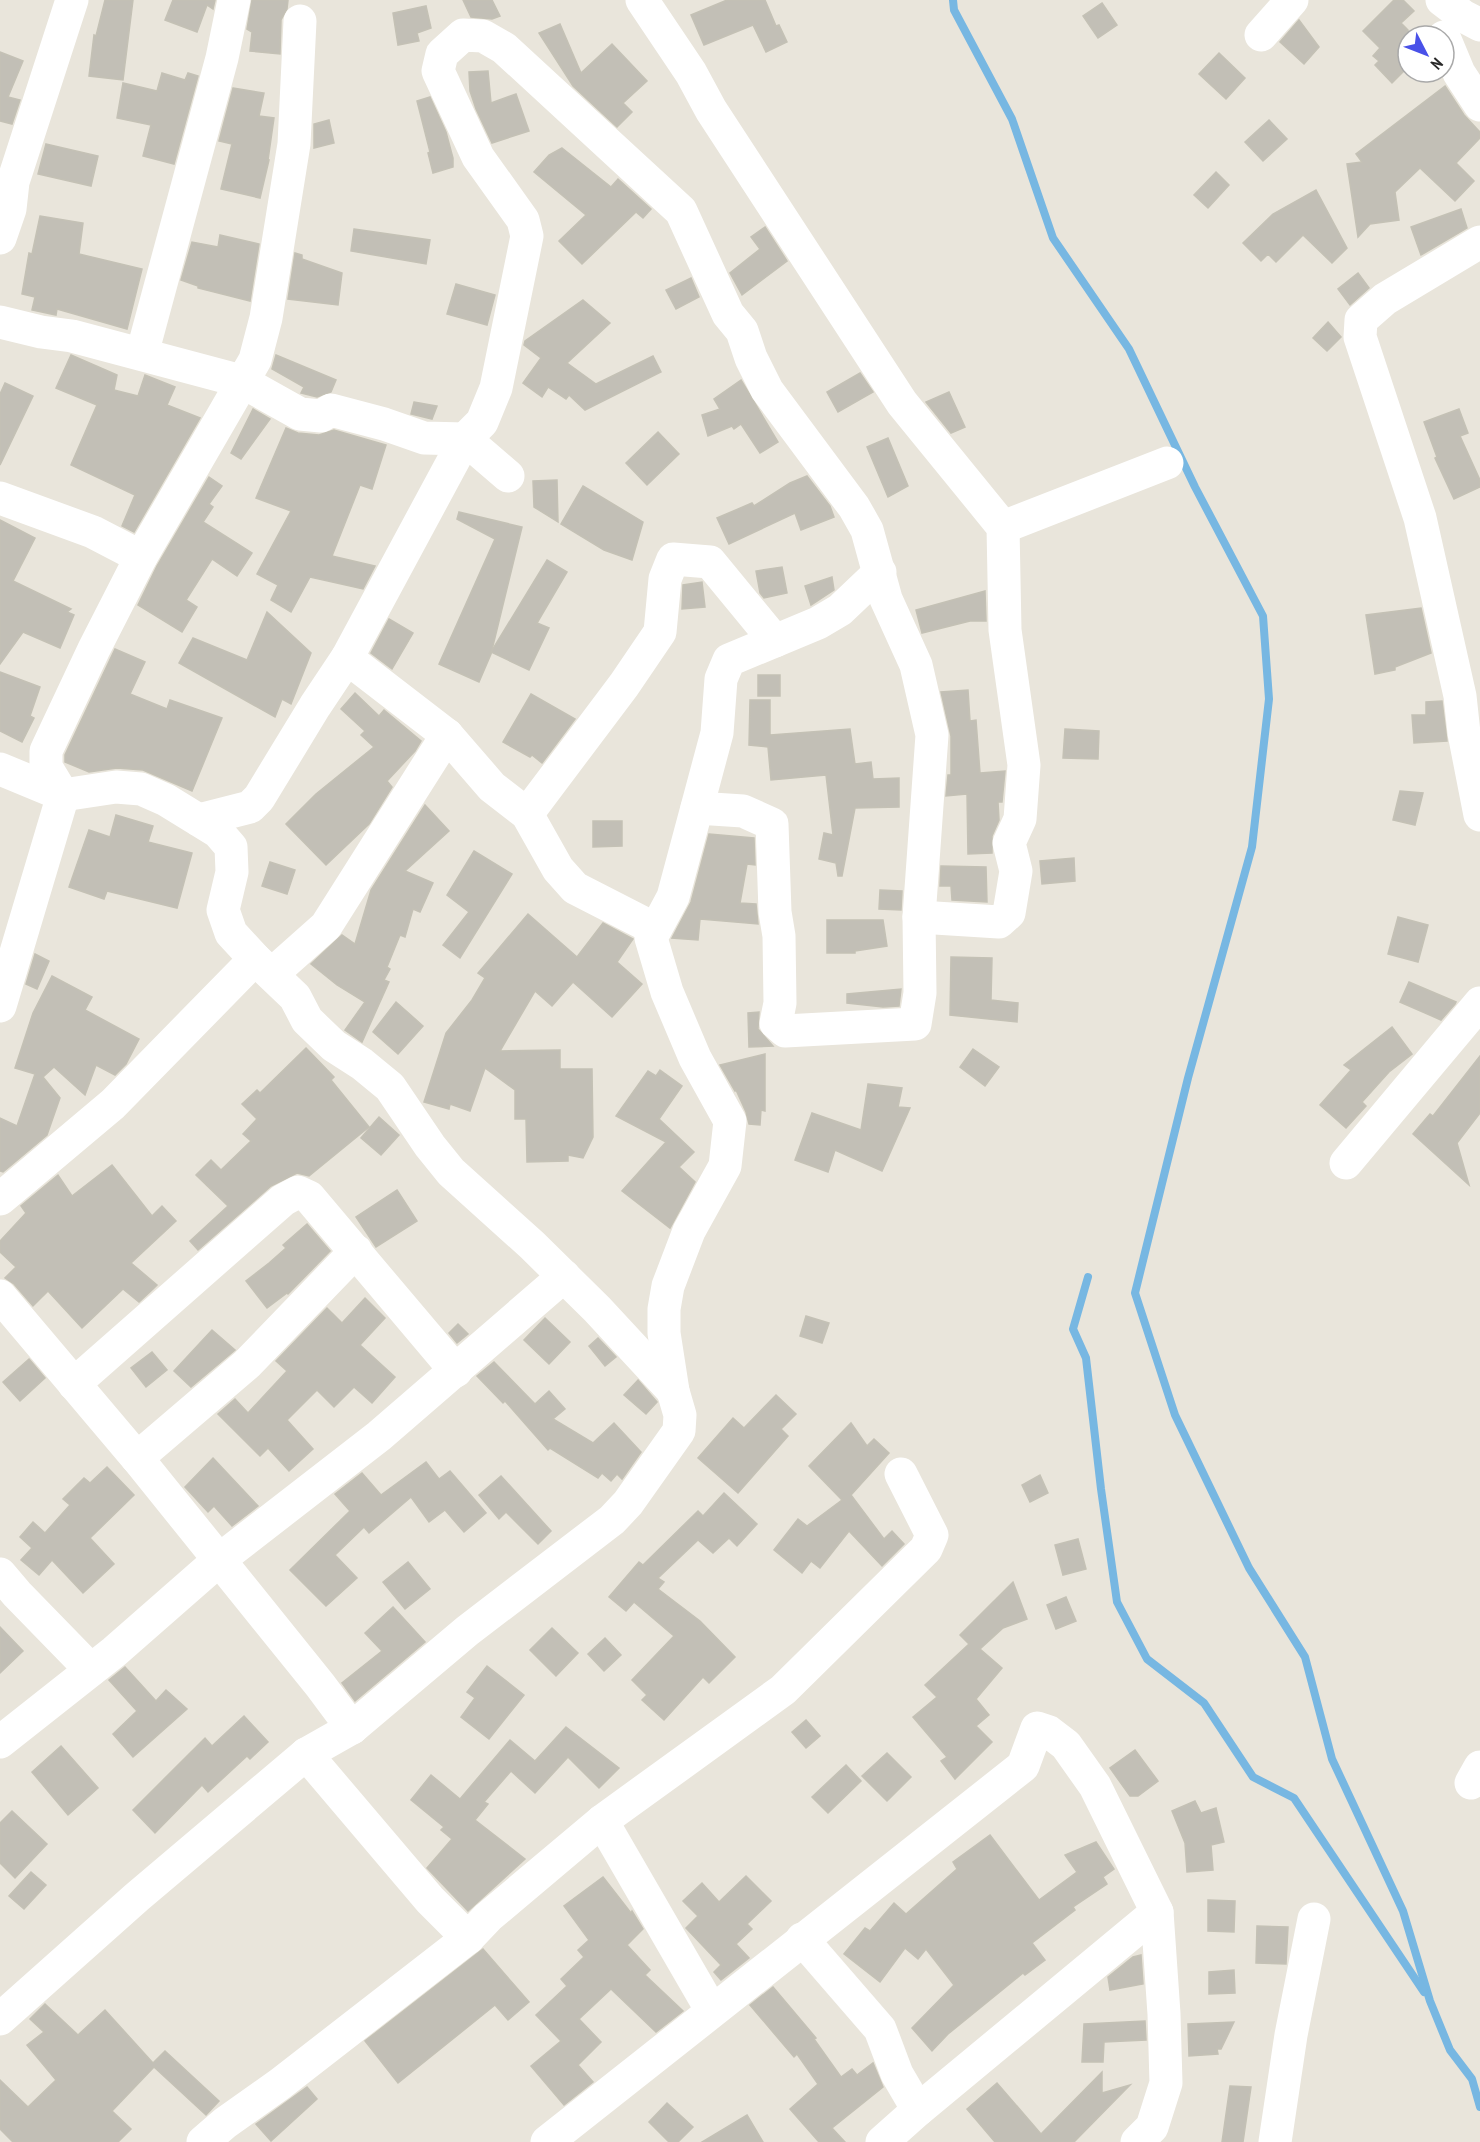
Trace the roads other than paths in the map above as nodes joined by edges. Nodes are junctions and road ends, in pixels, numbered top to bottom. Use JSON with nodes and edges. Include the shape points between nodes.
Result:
{"nodes":[{"id":1,"x":72,"y":0,"type":"edge"},
{"id":2,"x":234,"y":0,"type":"edge"},
{"id":3,"x":642,"y":0,"type":"edge"},
{"id":4,"x":1292,"y":0,"type":"edge"},
{"id":5,"x":1424,"y":0,"type":"edge"},
{"id":6,"x":1442,"y":0,"type":"edge"},
{"id":7,"x":300,"y":21,"type":"dead end"},
{"id":8,"x":1437,"y":24,"type":"edge"},
{"id":9,"x":1480,"y":26,"type":"edge"},
{"id":10,"x":1261,"y":35,"type":"dead end"},
{"id":11,"x":1456,"y":66,"type":"edge"},
{"id":12,"x":1480,"y":105,"type":"edge"},
{"id":13,"x":0,"y":238,"type":"edge"},
{"id":14,"x":1480,"y":242,"type":"edge"},
{"id":15,"x":0,"y":322,"type":"edge"},
{"id":16,"x":142,"y":354,"type":"junction"},
{"id":17,"x":241,"y":381,"type":"junction"},
{"id":18,"x":465,"y":439,"type":"junction"},
{"id":19,"x":1167,"y":463,"type":"dead end"},
{"id":20,"x":508,"y":476,"type":"dead end"},
{"id":21,"x":0,"y":498,"type":"edge"},
{"id":22,"x":1003,"y":527,"type":"junction"},
{"id":23,"x":141,"y":557,"type":"junction"},
{"id":24,"x":880,"y":572,"type":"junction"},
{"id":25,"x":775,"y":641,"type":"junction"},
{"id":26,"x":347,"y":658,"type":"junction"},
{"id":27,"x":447,"y":735,"type":"junction"},
{"id":28,"x":0,"y":769,"type":"edge"},
{"id":29,"x":63,"y":795,"type":"junction"},
{"id":30,"x":697,"y":808,"type":"junction"},
{"id":31,"x":527,"y":814,"type":"junction"},
{"id":32,"x":1480,"y":815,"type":"edge"},
{"id":33,"x":199,"y":820,"type":"junction"},
{"id":34,"x":919,"y":917,"type":"junction"},
{"id":35,"x":655,"y":929,"type":"junction"},
{"id":36,"x":264,"y":967,"type":"junction"},
{"id":37,"x":1480,"y":1003,"type":"edge"},
{"id":38,"x":0,"y":1006,"type":"edge"},
{"id":39,"x":1346,"y":1162,"type":"dead end"},
{"id":40,"x":0,"y":1199,"type":"edge"},
{"id":41,"x":356,"y":1251,"type":"junction"},
{"id":42,"x":564,"y":1276,"type":"junction"},
{"id":43,"x":0,"y":1296,"type":"edge"},
{"id":44,"x":456,"y":1371,"type":"junction"},
{"id":45,"x":74,"y":1384,"type":"junction"},
{"id":46,"x":673,"y":1391,"type":"junction"},
{"id":47,"x":138,"y":1458,"type":"junction"},
{"id":48,"x":901,"y":1474,"type":"dead end"},
{"id":49,"x":219,"y":1560,"type":"junction"},
{"id":50,"x":0,"y":1574,"type":"edge"},
{"id":51,"x":91,"y":1670,"type":"junction"},
{"id":52,"x":352,"y":1728,"type":"junction"},
{"id":53,"x":0,"y":1742,"type":"edge"},
{"id":54,"x":306,"y":1754,"type":"junction"},
{"id":55,"x":602,"y":1821,"type":"junction"},
{"id":56,"x":1157,"y":1912,"type":"junction"},
{"id":57,"x":1314,"y":1919,"type":"dead end"},
{"id":58,"x":468,"y":1938,"type":"junction"},
{"id":59,"x":802,"y":1939,"type":"junction"},
{"id":60,"x":712,"y":2011,"type":"junction"},
{"id":61,"x":0,"y":2019,"type":"edge"},
{"id":62,"x":918,"y":2110,"type":"junction"},
{"id":63,"x":203,"y":2142,"type":"edge"},
{"id":64,"x":547,"y":2142,"type":"edge"},
{"id":65,"x":882,"y":2142,"type":"edge"},
{"id":66,"x":1137,"y":2142,"type":"edge"},
{"id":67,"x":1275,"y":2142,"type":"edge"}],
"edges":[{"from":1,"to":13,"type":"street","via":[[13,182],[10,209]]},
{"from":2,"to":16,"type":"street"},
{"from":3,"to":22,"type":"street","via":[[902,403]]},
{"from":4,"to":10,"type":"street"},
{"from":5,"to":8,"type":"street"},
{"from":6,"to":9,"type":"street"},
{"from":7,"to":17,"type":"street","via":[[294,144],[283,219],[266,318],[255,360]]},
{"from":11,"to":12,"type":"street"},
{"from":14,"to":32,"type":"street","via":[[1385,299],[1361,320],[1360,337],[1420,518],[1460,696]]},
{"from":15,"to":16,"type":"street"},
{"from":16,"to":17,"type":"street"},
{"from":17,"to":18,"type":"street","via":[[300,414],[321,416],[330,410],[424,438]]},
{"from":17,"to":23,"type":"street"},
{"from":18,"to":20,"type":"street"},
{"from":18,"to":24,"type":"street","via":[[482,422],[496,388],[526,236],[523,220],[478,157],[438,71],[442,54],[463,35],[483,36],[504,48],[681,211],[728,314],[742,331],[767,390],[854,507],[867,530]]},
{"from":18,"to":26,"type":"street"},
{"from":19,"to":22,"type":"street"},
{"from":21,"to":23,"type":"street","via":[[93,532]]},
{"from":22,"to":34,"type":"street","via":[[1005,630],[1024,765],[1020,819],[1009,843],[1016,871],[1009,913],[999,922]]},
{"from":23,"to":29,"type":"street","via":[[46,751],[46,767]]},
{"from":24,"to":25,"type":"street","via":[[840,610]]},
{"from":24,"to":34,"type":"street","via":[[886,599],[916,664],[932,735]]},
{"from":25,"to":30,"type":"street","via":[[729,660],[721,679],[717,733]]},
{"from":25,"to":31,"type":"street","via":[[710,562],[673,559],[665,579],[660,632]]},
{"from":26,"to":27,"type":"street"},
{"from":26,"to":33,"type":"street","via":[[259,798],[250,807]]},
{"from":27,"to":31,"type":"street","via":[[492,787]]},
{"from":27,"to":36,"type":"street","via":[[326,926]]},
{"from":28,"to":29,"type":"street"},
{"from":29,"to":33,"type":"street","via":[[116,787],[141,789]]},
{"from":29,"to":38,"type":"street"},
{"from":30,"to":34,"type":"street","via":[[743,811],[772,824],[779,936],[780,1003],[776,1023],[785,1031],[915,1024],[920,993]]},
{"from":30,"to":35,"type":"street","via":[[673,897]]},
{"from":31,"to":35,"type":"street","via":[[558,869],[575,888]]},
{"from":33,"to":36,"type":"street","via":[[218,832],[231,847],[232,872],[223,910],[231,933]]},
{"from":35,"to":46,"type":"street","via":[[651,938],[667,992],[695,1058],[730,1121],[725,1166],[689,1231],[668,1286],[664,1333]]},
{"from":36,"to":40,"type":"street"},
{"from":36,"to":42,"type":"street","via":[[295,997],[307,1020],[334,1046],[390,1087],[451,1172]]},
{"from":37,"to":39,"type":"street"},
{"from":41,"to":44,"type":"street"},
{"from":41,"to":45,"type":"street","via":[[309,1197],[298,1192],[283,1200]]},
{"from":41,"to":47,"type":"street","via":[[247,1364]]},
{"from":42,"to":44,"type":"street"},
{"from":42,"to":46,"type":"street"},
{"from":43,"to":45,"type":"street"},
{"from":44,"to":49,"type":"street"},
{"from":45,"to":47,"type":"street"},
{"from":46,"to":52,"type":"street","via":[[680,1415],[679,1431],[612,1520],[467,1631]]},
{"from":47,"to":49,"type":"street"},
{"from":48,"to":55,"type":"street","via":[[932,1534],[926,1549],[783,1690]]},
{"from":49,"to":51,"type":"street"},
{"from":49,"to":52,"type":"street"},
{"from":50,"to":51,"type":"street"},
{"from":51,"to":53,"type":"street"},
{"from":52,"to":54,"type":"street"},
{"from":54,"to":58,"type":"street","via":[[430,1900]]},
{"from":54,"to":61,"type":"street"},
{"from":55,"to":58,"type":"street"},
{"from":55,"to":60,"type":"street"},
{"from":56,"to":59,"type":"street","via":[[1095,1786],[1066,1745],[1037,1728],[1023,1766]]},
{"from":56,"to":62,"type":"street"},
{"from":56,"to":66,"type":"street","via":[[1166,2083],[1152,2127]]},
{"from":57,"to":67,"type":"street"},
{"from":58,"to":63,"type":"street"},
{"from":59,"to":60,"type":"street"},
{"from":59,"to":62,"type":"street","via":[[880,2029],[897,2074]]},
{"from":60,"to":64,"type":"street"},
{"from":62,"to":65,"type":"street"}]}
